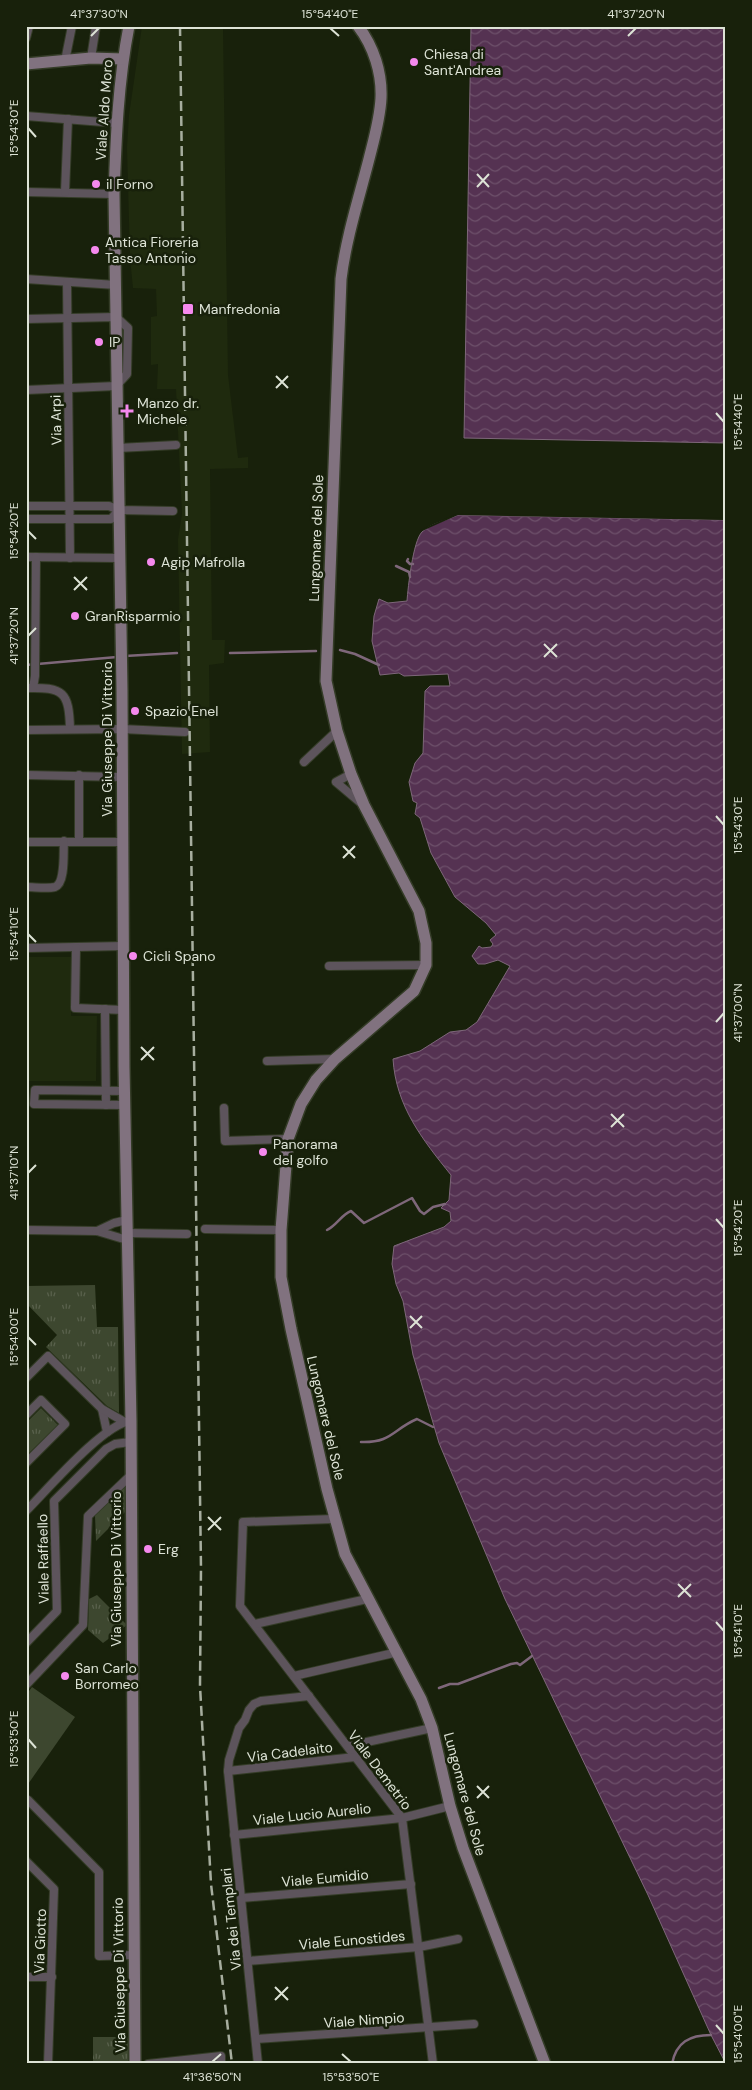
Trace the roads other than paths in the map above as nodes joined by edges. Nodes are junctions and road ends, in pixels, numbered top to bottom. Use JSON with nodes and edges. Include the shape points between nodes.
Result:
{"nodes":[{"id":1,"x":29,"y":26,"type":"edge"},
{"id":2,"x":72,"y":26,"type":"edge"},
{"id":3,"x":96,"y":26,"type":"edge"},
{"id":4,"x":129,"y":26,"type":"edge"},
{"id":5,"x":358,"y":26,"type":"edge"},
{"id":6,"x":26,"y":38,"type":"edge"},
{"id":7,"x":91,"y":58,"type":"junction"},
{"id":8,"x":123,"y":59,"type":"junction"},
{"id":9,"x":66,"y":62,"type":"junction"},
{"id":10,"x":26,"y":64,"type":"edge"},
{"id":11,"x":26,"y":116,"type":"edge"},
{"id":12,"x":68,"y":119,"type":"junction"},
{"id":13,"x":116,"y":123,"type":"junction"},
{"id":14,"x":26,"y":192,"type":"edge"},
{"id":15,"x":65,"y":192,"type":"junction"},
{"id":16,"x":114,"y":194,"type":"junction"},
{"id":17,"x":26,"y":278,"type":"edge"},
{"id":18,"x":67,"y":282,"type":"junction"},
{"id":19,"x":116,"y":285,"type":"junction"},
{"id":20,"x":116,"y":317,"type":"junction"},
{"id":21,"x":66,"y":318,"type":"junction"},
{"id":22,"x":26,"y":319,"type":"edge"},
{"id":23,"x":116,"y":386,"type":"junction"},
{"id":24,"x":68,"y":388,"type":"junction"},
{"id":25,"x":26,"y":390,"type":"edge"},
{"id":26,"x":176,"y":445,"type":"dead end"},
{"id":27,"x":118,"y":448,"type":"junction"},
{"id":28,"x":26,"y":506,"type":"edge"},
{"id":29,"x":69,"y":506,"type":"junction"},
{"id":30,"x":119,"y":510,"type":"junction"},
{"id":31,"x":173,"y":511,"type":"dead end"},
{"id":32,"x":26,"y":519,"type":"edge"},
{"id":33,"x":70,"y":519,"type":"junction"},
{"id":34,"x":26,"y":557,"type":"edge"},
{"id":35,"x":36,"y":557,"type":"junction"},
{"id":36,"x":70,"y":558,"type":"junction"},
{"id":37,"x":119,"y":558,"type":"junction"},
{"id":38,"x":30,"y":688,"type":"edge"},
{"id":39,"x":70,"y":729,"type":"junction"},
{"id":40,"x":122,"y":729,"type":"junction"},
{"id":41,"x":26,"y":730,"type":"edge"},
{"id":42,"x":336,"y":731,"type":"junction"},
{"id":43,"x":185,"y":732,"type":"dead end"},
{"id":44,"x":304,"y":762,"type":"dead end"},
{"id":45,"x":351,"y":774,"type":"junction"},
{"id":46,"x":26,"y":775,"type":"edge"},
{"id":47,"x":79,"y":775,"type":"junction"},
{"id":48,"x":122,"y":777,"type":"junction"},
{"id":49,"x":364,"y":805,"type":"junction"},
{"id":50,"x":64,"y":841,"type":"junction"},
{"id":51,"x":79,"y":841,"type":"junction"},
{"id":52,"x":26,"y":842,"type":"edge"},
{"id":53,"x":123,"y":842,"type":"junction"},
{"id":54,"x":26,"y":887,"type":"edge"},
{"id":55,"x":124,"y":946,"type":"junction"},
{"id":56,"x":26,"y":948,"type":"edge"},
{"id":57,"x":76,"y":948,"type":"junction"},
{"id":58,"x":426,"y":965,"type":"junction"},
{"id":59,"x":329,"y":966,"type":"dead end"},
{"id":60,"x":106,"y":1009,"type":"junction"},
{"id":61,"x":124,"y":1010,"type":"junction"},
{"id":62,"x":335,"y":1059,"type":"junction"},
{"id":63,"x":267,"y":1060,"type":"dead end"},
{"id":64,"x":106,"y":1091,"type":"junction"},
{"id":65,"x":125,"y":1091,"type":"junction"},
{"id":66,"x":106,"y":1105,"type":"junction"},
{"id":67,"x":125,"y":1105,"type":"junction"},
{"id":68,"x":224,"y":1108,"type":"dead end"},
{"id":69,"x":288,"y":1139,"type":"junction"},
{"id":70,"x":127,"y":1220,"type":"junction"},
{"id":71,"x":205,"y":1228,"type":"dead end"},
{"id":72,"x":26,"y":1230,"type":"edge"},
{"id":73,"x":281,"y":1230,"type":"junction"},
{"id":74,"x":97,"y":1231,"type":"junction"},
{"id":75,"x":186,"y":1234,"type":"dead end"},
{"id":76,"x":127,"y":1236,"type":"junction"},
{"id":77,"x":26,"y":1378,"type":"edge"},
{"id":78,"x":102,"y":1409,"type":"junction"},
{"id":79,"x":26,"y":1415,"type":"edge"},
{"id":80,"x":127,"y":1421,"type":"junction"},
{"id":81,"x":107,"y":1432,"type":"junction"},
{"id":82,"x":130,"y":1442,"type":"junction"},
{"id":83,"x":26,"y":1463,"type":"edge"},
{"id":84,"x":131,"y":1475,"type":"junction"},
{"id":85,"x":26,"y":1511,"type":"edge"},
{"id":86,"x":334,"y":1519,"type":"junction"},
{"id":87,"x":367,"y":1599,"type":"junction"},
{"id":88,"x":255,"y":1624,"type":"junction"},
{"id":89,"x":26,"y":1643,"type":"edge"},
{"id":90,"x":398,"y":1652,"type":"junction"},
{"id":91,"x":294,"y":1676,"type":"junction"},
{"id":92,"x":26,"y":1685,"type":"edge"},
{"id":93,"x":309,"y":1696,"type":"junction"},
{"id":94,"x":432,"y":1728,"type":"junction"},
{"id":95,"x":348,"y":1746,"type":"junction"},
{"id":96,"x":355,"y":1757,"type":"junction"},
{"id":97,"x":228,"y":1771,"type":"junction"},
{"id":98,"x":28,"y":1800,"type":"dead end"},
{"id":99,"x":450,"y":1806,"type":"junction"},
{"id":100,"x":402,"y":1818,"type":"junction"},
{"id":101,"x":234,"y":1834,"type":"junction"},
{"id":102,"x":26,"y":1861,"type":"edge"},
{"id":103,"x":411,"y":1884,"type":"junction"},
{"id":104,"x":242,"y":1898,"type":"junction"},
{"id":105,"x":458,"y":1939,"type":"dead end"},
{"id":106,"x":419,"y":1947,"type":"junction"},
{"id":107,"x":134,"y":1955,"type":"junction"},
{"id":108,"x":248,"y":1961,"type":"junction"},
{"id":109,"x":26,"y":1977,"type":"edge"},
{"id":110,"x":52,"y":1977,"type":"junction"},
{"id":111,"x":474,"y":2024,"type":"dead end"},
{"id":112,"x":429,"y":2028,"type":"junction"},
{"id":113,"x":256,"y":2039,"type":"junction"},
{"id":114,"x":221,"y":2060,"type":"edge"},
{"id":115,"x":48,"y":2064,"type":"edge"},
{"id":116,"x":135,"y":2064,"type":"edge"},
{"id":117,"x":148,"y":2064,"type":"edge"},
{"id":118,"x":258,"y":2064,"type":"edge"},
{"id":119,"x":433,"y":2064,"type":"edge"},
{"id":120,"x":545,"y":2064,"type":"edge"}],
"edges":[{"from":1,"to":6,"type":"street"},
{"from":2,"to":9,"type":"street"},
{"from":3,"to":7,"type":"street"},
{"from":4,"to":8,"type":"street","name":"Viale Aldo Moro"},
{"from":5,"to":42,"type":"street","name":"Lungomare del Sole","via":[[378,67],[381,99],[342,268],[325,660]]},
{"from":7,"to":8,"type":"street"},
{"from":7,"to":9,"type":"street"},
{"from":8,"to":13,"type":"street","name":"Viale Aldo Moro"},
{"from":9,"to":10,"type":"street"},
{"from":11,"to":12,"type":"street"},
{"from":12,"to":13,"type":"street"},
{"from":12,"to":15,"type":"street"},
{"from":13,"to":16,"type":"street","name":"Viale Aldo Moro"},
{"from":14,"to":15,"type":"street"},
{"from":15,"to":16,"type":"street"},
{"from":16,"to":19,"type":"street","name":"Viale Aldo Moro"},
{"from":17,"to":18,"type":"street"},
{"from":18,"to":19,"type":"street"},
{"from":18,"to":21,"type":"street","name":"Via Arpi"},
{"from":19,"to":20,"type":"street","name":"Viale Aldo Moro"},
{"from":20,"to":21,"type":"street"},
{"from":20,"to":23,"type":"street","name":"Viale Aldo Moro"},
{"from":21,"to":22,"type":"street"},
{"from":21,"to":24,"type":"street","name":"Via Arpi"},
{"from":23,"to":24,"type":"street"},
{"from":23,"to":27,"type":"street","name":"Via Giuseppe Di Vittorio"},
{"from":24,"to":25,"type":"street"},
{"from":24,"to":29,"type":"street","name":"Via Arpi"},
{"from":26,"to":27,"type":"street"},
{"from":27,"to":30,"type":"street","name":"Via Giuseppe Di Vittorio"},
{"from":28,"to":29,"type":"street"},
{"from":29,"to":30,"type":"street","via":[[109,506]]},
{"from":29,"to":33,"type":"street","name":"Via Arpi"},
{"from":30,"to":31,"type":"street"},
{"from":30,"to":33,"type":"street","via":[[111,519]]},
{"from":30,"to":37,"type":"street","name":"Via Giuseppe Di Vittorio"},
{"from":32,"to":33,"type":"street"},
{"from":33,"to":36,"type":"street","name":"Via Arpi"},
{"from":34,"to":35,"type":"street"},
{"from":35,"to":36,"type":"street"},
{"from":35,"to":38,"type":"street","via":[[35,676]]},
{"from":36,"to":37,"type":"street"},
{"from":37,"to":40,"type":"street","name":"Via Giuseppe Di Vittorio"},
{"from":38,"to":39,"type":"street","via":[[59,691],[66,697],[70,707]]},
{"from":39,"to":40,"type":"street"},
{"from":39,"to":41,"type":"street"},
{"from":40,"to":43,"type":"street"},
{"from":40,"to":48,"type":"street","name":"Via Giuseppe Di Vittorio"},
{"from":42,"to":44,"type":"street"},
{"from":42,"to":45,"type":"street","name":"Lungomare del Sole"},
{"from":45,"to":49,"type":"street","name":"Lungomare del Sole"},
{"from":45,"to":49,"type":"street","name":"Lungomare del Sole","via":[[336,782]]},
{"from":46,"to":47,"type":"street"},
{"from":47,"to":48,"type":"street"},
{"from":47,"to":51,"type":"street"},
{"from":48,"to":53,"type":"street","name":"Via Giuseppe Di Vittorio"},
{"from":49,"to":58,"type":"street","name":"Lungomare del Sole","via":[[419,911],[426,943]]},
{"from":50,"to":51,"type":"street"},
{"from":50,"to":52,"type":"street"},
{"from":50,"to":54,"type":"street","via":[[59,884],[54,887]]},
{"from":51,"to":53,"type":"street"},
{"from":53,"to":55,"type":"street","name":"Via Giuseppe Di Vittorio"},
{"from":55,"to":57,"type":"street"},
{"from":55,"to":61,"type":"street","name":"Via Giuseppe Di Vittorio"},
{"from":56,"to":57,"type":"street"},
{"from":57,"to":60,"type":"street","via":[[75,1008]]},
{"from":58,"to":59,"type":"street"},
{"from":58,"to":62,"type":"street","name":"Lungomare del Sole","via":[[414,991]]},
{"from":60,"to":61,"type":"street"},
{"from":60,"to":64,"type":"street"},
{"from":61,"to":65,"type":"street","name":"Via Giuseppe Di Vittorio"},
{"from":62,"to":63,"type":"street"},
{"from":62,"to":69,"type":"street","name":"Lungomare del Sole","via":[[301,1104]]},
{"from":64,"to":65,"type":"street"},
{"from":64,"to":66,"type":"street"},
{"from":64,"to":66,"type":"street","via":[[34,1090],[34,1104]]},
{"from":65,"to":67,"type":"street","name":"Via Giuseppe Di Vittorio"},
{"from":66,"to":67,"type":"street"},
{"from":67,"to":70,"type":"street","name":"Via Giuseppe Di Vittorio"},
{"from":68,"to":69,"type":"street","via":[[225,1141]]},
{"from":69,"to":73,"type":"street","name":"Lungomare del Sole"},
{"from":70,"to":74,"type":"street"},
{"from":70,"to":76,"type":"street","name":"Via Giuseppe Di Vittorio"},
{"from":71,"to":73,"type":"street"},
{"from":72,"to":74,"type":"street"},
{"from":73,"to":86,"type":"street","name":"Lungomare del Sole","via":[[281,1277]]},
{"from":74,"to":76,"type":"street"},
{"from":75,"to":76,"type":"street"},
{"from":76,"to":80,"type":"street","name":"Via Giuseppe Di Vittorio"},
{"from":77,"to":78,"type":"street","via":[[48,1356]]},
{"from":78,"to":80,"type":"street"},
{"from":78,"to":81,"type":"street"},
{"from":79,"to":83,"type":"street","via":[[41,1400],[65,1424]]},
{"from":80,"to":81,"type":"street","name":"Viale Raffaello"},
{"from":80,"to":82,"type":"street","name":"Via Giuseppe Di Vittorio"},
{"from":81,"to":85,"type":"street","name":"Viale Raffaello"},
{"from":82,"to":84,"type":"street","name":"Via Giuseppe Di Vittorio"},
{"from":82,"to":89,"type":"street","name":"Viale Raffaello","via":[[114,1444],[106,1449],[54,1501],[57,1611]]},
{"from":84,"to":92,"type":"street","via":[[88,1516],[83,1625]]},
{"from":84,"to":107,"type":"street","name":"Via Giuseppe Di Vittorio"},
{"from":86,"to":87,"type":"street","name":"Lungomare del Sole","via":[[345,1554]]},
{"from":86,"to":88,"type":"street","name":"Viale Demetrio","via":[[243,1522],[240,1606]]},
{"from":87,"to":88,"type":"street"},
{"from":87,"to":90,"type":"street","name":"Lungomare del Sole"},
{"from":88,"to":91,"type":"street","name":"Viale Demetrio"},
{"from":90,"to":91,"type":"street"},
{"from":90,"to":94,"type":"street","name":"Lungomare del Sole"},
{"from":91,"to":93,"type":"street","name":"Viale Demetrio"},
{"from":93,"to":95,"type":"street","name":"Viale Demetrio"},
{"from":93,"to":97,"type":"street","name":"Via dei Templari","via":[[254,1704],[239,1728]]},
{"from":94,"to":95,"type":"street","name":"Via Cadelaito"},
{"from":94,"to":99,"type":"street","name":"Lungomare del Sole"},
{"from":95,"to":96,"type":"street","name":"Viale Demetrio"},
{"from":96,"to":97,"type":"street","name":"Via Cadelaito"},
{"from":96,"to":100,"type":"street","name":"Viale Demetrio"},
{"from":97,"to":101,"type":"street","name":"Via dei Templari"},
{"from":98,"to":107,"type":"street","via":[[99,1872],[99,1956]]},
{"from":99,"to":100,"type":"street","name":"Viale Lucio Aurelio"},
{"from":99,"to":120,"type":"street","name":"Lungomare del Sole","via":[[462,1848]]},
{"from":100,"to":101,"type":"street","name":"Viale Lucio Aurelio"},
{"from":100,"to":103,"type":"street","name":"Viale Demetrio"},
{"from":101,"to":104,"type":"street","name":"Via dei Templari"},
{"from":102,"to":110,"type":"street","name":"Via Giotto","via":[[54,1889]]},
{"from":103,"to":104,"type":"street","name":"Viale Eumidio"},
{"from":103,"to":106,"type":"street","name":"Viale Demetrio"},
{"from":104,"to":108,"type":"street","name":"Via dei Templari"},
{"from":105,"to":106,"type":"street","name":"Viale Eunostides"},
{"from":106,"to":108,"type":"street","name":"Viale Eunostides"},
{"from":106,"to":112,"type":"street","name":"Viale Demetrio"},
{"from":107,"to":116,"type":"street","name":"Via Giuseppe Di Vittorio"},
{"from":108,"to":113,"type":"street","name":"Via dei Templari"},
{"from":109,"to":110,"type":"street"},
{"from":110,"to":115,"type":"street","name":"Via Giotto"},
{"from":111,"to":112,"type":"street","name":"Viale Nimpio"},
{"from":112,"to":113,"type":"street","name":"Viale Nimpio"},
{"from":112,"to":119,"type":"street","name":"Viale Demetrio"},
{"from":113,"to":118,"type":"street","name":"Via dei Templari"},
{"from":114,"to":117,"type":"street"}]}
